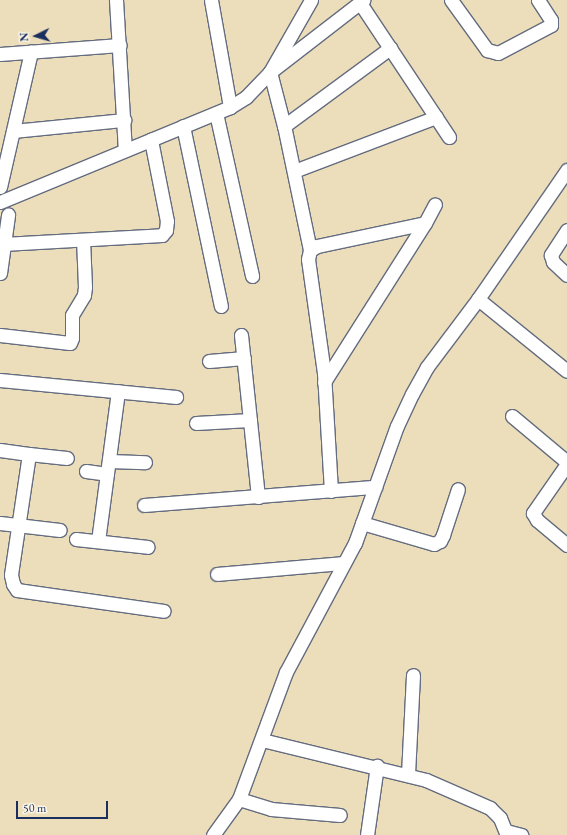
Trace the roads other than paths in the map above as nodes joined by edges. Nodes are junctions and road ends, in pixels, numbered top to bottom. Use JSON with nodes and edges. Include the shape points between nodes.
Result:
{"nodes":[{"id":1,"x":116,"y":0,"type":"edge"},
{"id":2,"x":211,"y":0,"type":"edge"},
{"id":3,"x":311,"y":0,"type":"edge"},
{"id":4,"x":451,"y":0,"type":"edge"},
{"id":5,"x":538,"y":0,"type":"edge"},
{"id":6,"x":362,"y":1,"type":"edge"},
{"id":7,"x":120,"y":45,"type":"junction"},
{"id":8,"x":390,"y":48,"type":"junction"},
{"id":9,"x":31,"y":52,"type":"junction"},
{"id":10,"x":0,"y":54,"type":"edge"},
{"id":11,"x":270,"y":72,"type":"junction"},
{"id":12,"x":230,"y":107,"type":"junction"},
{"id":13,"x":216,"y":113,"type":"junction"},
{"id":14,"x":436,"y":117,"type":"junction"},
{"id":15,"x":124,"y":120,"type":"junction"},
{"id":16,"x":183,"y":126,"type":"junction"},
{"id":17,"x":284,"y":126,"type":"junction"},
{"id":18,"x":13,"y":131,"type":"junction"},
{"id":19,"x":449,"y":137,"type":"dead end"},
{"id":20,"x":151,"y":140,"type":"junction"},
{"id":21,"x":125,"y":150,"type":"junction"},
{"id":22,"x":567,"y":170,"type":"edge"},
{"id":23,"x":294,"y":171,"type":"junction"},
{"id":24,"x":563,"y":185,"type":"edge"},
{"id":25,"x":0,"y":187,"type":"edge"},
{"id":26,"x":0,"y":202,"type":"edge"},
{"id":27,"x":435,"y":204,"type":"dead end"},
{"id":28,"x":8,"y":215,"type":"dead end"},
{"id":29,"x":425,"y":223,"type":"junction"},
{"id":30,"x":567,"y":230,"type":"edge"},
{"id":31,"x":84,"y":240,"type":"junction"},
{"id":32,"x":3,"y":244,"type":"junction"},
{"id":33,"x":310,"y":250,"type":"junction"},
{"id":34,"x":0,"y":273,"type":"edge"},
{"id":35,"x":252,"y":276,"type":"dead end"},
{"id":36,"x":567,"y":276,"type":"edge"},
{"id":37,"x":478,"y":299,"type":"junction"},
{"id":38,"x":221,"y":306,"type":"dead end"},
{"id":39,"x":0,"y":335,"type":"edge"},
{"id":40,"x":241,"y":335,"type":"dead end"},
{"id":41,"x":244,"y":358,"type":"junction"},
{"id":42,"x":209,"y":361,"type":"dead end"},
{"id":43,"x":567,"y":371,"type":"edge"},
{"id":44,"x":0,"y":380,"type":"edge"},
{"id":45,"x":324,"y":382,"type":"junction"},
{"id":46,"x":118,"y":391,"type":"junction"},
{"id":47,"x":176,"y":397,"type":"dead end"},
{"id":48,"x":512,"y":416,"type":"dead end"},
{"id":49,"x":250,"y":420,"type":"junction"},
{"id":50,"x":196,"y":423,"type":"dead end"},
{"id":51,"x":0,"y":450,"type":"edge"},
{"id":52,"x":29,"y":454,"type":"junction"},
{"id":53,"x":67,"y":458,"type":"dead end"},
{"id":54,"x":108,"y":461,"type":"junction"},
{"id":55,"x":145,"y":462,"type":"dead end"},
{"id":56,"x":567,"y":463,"type":"edge"},
{"id":57,"x":86,"y":471,"type":"dead end"},
{"id":58,"x":107,"y":474,"type":"junction"},
{"id":59,"x":375,"y":487,"type":"junction"},
{"id":60,"x":458,"y":488,"type":"dead end"},
{"id":61,"x":331,"y":491,"type":"junction"},
{"id":62,"x":258,"y":497,"type":"junction"},
{"id":63,"x":144,"y":505,"type":"dead end"},
{"id":64,"x":0,"y":523,"type":"edge"},
{"id":65,"x":362,"y":523,"type":"junction"},
{"id":66,"x":18,"y":525,"type":"junction"},
{"id":67,"x":60,"y":530,"type":"dead end"},
{"id":68,"x":76,"y":538,"type":"dead end"},
{"id":69,"x":98,"y":541,"type":"junction"},
{"id":70,"x":567,"y":545,"type":"edge"},
{"id":71,"x":148,"y":547,"type":"dead end"},
{"id":72,"x":344,"y":563,"type":"junction"},
{"id":73,"x":217,"y":574,"type":"dead end"},
{"id":74,"x":164,"y":611,"type":"dead end"},
{"id":75,"x":413,"y":674,"type":"dead end"},
{"id":76,"x":262,"y":740,"type":"junction"},
{"id":77,"x":377,"y":766,"type":"junction"},
{"id":78,"x":408,"y":774,"type":"junction"},
{"id":79,"x":239,"y":799,"type":"junction"},
{"id":80,"x":340,"y":815,"type":"dead end"},
{"id":81,"x":507,"y":833,"type":"edge"},
{"id":82,"x":212,"y":835,"type":"edge"},
{"id":83,"x":367,"y":835,"type":"edge"},
{"id":84,"x":521,"y":835,"type":"edge"}],
"edges":[{"from":1,"to":7,"type":"street"},
{"from":2,"to":12,"type":"street"},
{"from":3,"to":11,"type":"street"},
{"from":4,"to":5,"type":"street","via":[[487,50],[498,53],[551,25],[551,20]]},
{"from":6,"to":8,"type":"street"},
{"from":6,"to":11,"type":"street"},
{"from":7,"to":9,"type":"street"},
{"from":7,"to":15,"type":"street"},
{"from":8,"to":14,"type":"street"},
{"from":8,"to":17,"type":"street"},
{"from":9,"to":10,"type":"street"},
{"from":9,"to":18,"type":"street"},
{"from":11,"to":12,"type":"street","via":[[246,97]]},
{"from":11,"to":17,"type":"street"},
{"from":12,"to":13,"type":"street"},
{"from":13,"to":16,"type":"street"},
{"from":13,"to":35,"type":"street"},
{"from":14,"to":19,"type":"street"},
{"from":14,"to":23,"type":"street"},
{"from":15,"to":18,"type":"street"},
{"from":15,"to":21,"type":"street"},
{"from":16,"to":20,"type":"street"},
{"from":16,"to":38,"type":"street"},
{"from":17,"to":23,"type":"street"},
{"from":18,"to":25,"type":"street"},
{"from":20,"to":21,"type":"street"},
{"from":20,"to":31,"type":"street","via":[[168,221],[166,230],[162,235],[155,237]]},
{"from":21,"to":26,"type":"street"},
{"from":22,"to":24,"type":"street"},
{"from":23,"to":33,"type":"street"},
{"from":24,"to":37,"type":"street"},
{"from":27,"to":29,"type":"street"},
{"from":28,"to":32,"type":"street"},
{"from":29,"to":33,"type":"street","via":[[317,246]]},
{"from":29,"to":45,"type":"street"},
{"from":30,"to":36,"type":"street","via":[[551,255],[553,262]]},
{"from":31,"to":32,"type":"street"},
{"from":31,"to":39,"type":"street","via":[[84,295],[72,315],[70,343]]},
{"from":32,"to":34,"type":"street"},
{"from":33,"to":45,"type":"street","via":[[308,259]]},
{"from":37,"to":43,"type":"street"},
{"from":37,"to":59,"type":"street","via":[[427,366],[397,426]]},
{"from":40,"to":41,"type":"street"},
{"from":41,"to":42,"type":"street"},
{"from":41,"to":49,"type":"street"},
{"from":44,"to":46,"type":"street"},
{"from":45,"to":61,"type":"street"},
{"from":46,"to":47,"type":"street"},
{"from":46,"to":54,"type":"street"},
{"from":48,"to":56,"type":"street"},
{"from":49,"to":50,"type":"street"},
{"from":49,"to":62,"type":"street"},
{"from":51,"to":52,"type":"street"},
{"from":52,"to":53,"type":"street"},
{"from":52,"to":66,"type":"street"},
{"from":54,"to":55,"type":"street"},
{"from":54,"to":58,"type":"street"},
{"from":56,"to":70,"type":"street","via":[[533,513],[537,520]]},
{"from":57,"to":58,"type":"street"},
{"from":58,"to":69,"type":"street"},
{"from":59,"to":61,"type":"street"},
{"from":59,"to":65,"type":"street"},
{"from":60,"to":65,"type":"street","via":[[443,535],[440,541],[434,544]]},
{"from":61,"to":62,"type":"street"},
{"from":62,"to":63,"type":"street"},
{"from":64,"to":66,"type":"street"},
{"from":65,"to":72,"type":"street"},
{"from":66,"to":67,"type":"street"},
{"from":66,"to":74,"type":"street","via":[[11,575],[17,590]]},
{"from":68,"to":69,"type":"street"},
{"from":69,"to":71,"type":"street"},
{"from":72,"to":73,"type":"street"},
{"from":72,"to":76,"type":"street","via":[[286,672]]},
{"from":75,"to":78,"type":"street"},
{"from":76,"to":77,"type":"street"},
{"from":76,"to":79,"type":"street"},
{"from":77,"to":78,"type":"street"},
{"from":77,"to":83,"type":"street"},
{"from":78,"to":81,"type":"street","via":[[490,808],[500,818]]},
{"from":79,"to":80,"type":"street","via":[[271,809]]},
{"from":79,"to":82,"type":"street"},
{"from":81,"to":84,"type":"street"}]}
